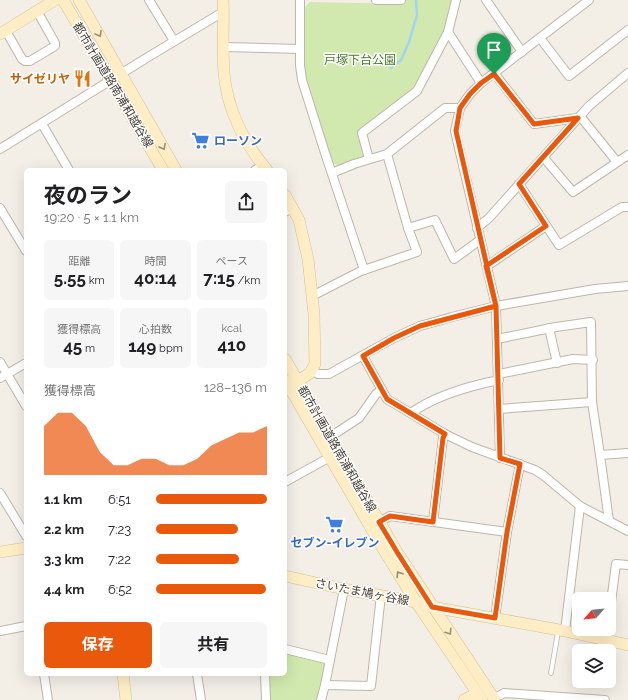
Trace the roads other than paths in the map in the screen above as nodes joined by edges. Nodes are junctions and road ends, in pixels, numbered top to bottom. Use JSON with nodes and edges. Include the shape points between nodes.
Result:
{"nodes":[{"id":1,"x":55,"y":0,"type":"edge"},
{"id":2,"x":63,"y":0,"type":"edge"},
{"id":3,"x":79,"y":0,"type":"edge"},
{"id":4,"x":149,"y":0,"type":"edge"},
{"id":5,"x":223,"y":0,"type":"edge"},
{"id":6,"x":300,"y":0,"type":"edge"},
{"id":7,"x":376,"y":0,"type":"edge"},
{"id":8,"x":401,"y":0,"type":"edge"},
{"id":9,"x":456,"y":0,"type":"edge"},
{"id":10,"x":589,"y":0,"type":"edge"},
{"id":11,"x":489,"y":1,"type":"edge"},
{"id":12,"x":37,"y":11,"type":"junction"},
{"id":13,"x":224,"y":12,"type":"junction"},
{"id":14,"x":628,"y":30,"type":"edge"},
{"id":15,"x":3,"y":32,"type":"edge"},
{"id":16,"x":448,"y":32,"type":"junction"},
{"id":17,"x":540,"y":38,"type":"junction"},
{"id":18,"x":174,"y":41,"type":"junction"},
{"id":19,"x":223,"y":47,"type":"junction"},
{"id":20,"x":300,"y":50,"type":"junction"},
{"id":21,"x":522,"y":52,"type":"junction"},
{"id":22,"x":122,"y":73,"type":"junction"},
{"id":23,"x":628,"y":73,"type":"edge"},
{"id":24,"x":494,"y":74,"type":"junction"},
{"id":25,"x":111,"y":80,"type":"junction"},
{"id":26,"x":481,"y":83,"type":"junction"},
{"id":27,"x":460,"y":108,"type":"junction"},
{"id":28,"x":579,"y":117,"type":"junction"},
{"id":29,"x":42,"y":124,"type":"junction"},
{"id":30,"x":0,"y":149,"type":"edge"},
{"id":31,"x":387,"y":154,"type":"junction"},
{"id":32,"x":628,"y":155,"type":"edge"},
{"id":33,"x":544,"y":158,"type":"junction"},
{"id":34,"x":369,"y":159,"type":"junction"},
{"id":35,"x":618,"y":162,"type":"junction"},
{"id":36,"x":68,"y":168,"type":"edge"},
{"id":37,"x":162,"y":168,"type":"edge"},
{"id":38,"x":175,"y":168,"type":"edge"},
{"id":39,"x":261,"y":168,"type":"edge"},
{"id":40,"x":332,"y":173,"type":"junction"},
{"id":41,"x":519,"y":184,"type":"junction"},
{"id":42,"x":628,"y":207,"type":"edge"},
{"id":43,"x":0,"y":208,"type":"edge"},
{"id":44,"x":289,"y":209,"type":"edge"},
{"id":45,"x":546,"y":226,"type":"junction"},
{"id":46,"x":408,"y":228,"type":"junction"},
{"id":47,"x":477,"y":228,"type":"junction"},
{"id":48,"x":480,"y":240,"type":"junction"},
{"id":49,"x":24,"y":248,"type":"edge"},
{"id":50,"x":486,"y":266,"type":"junction"},
{"id":51,"x":364,"y":270,"type":"junction"},
{"id":52,"x":628,"y":286,"type":"edge"},
{"id":53,"x":312,"y":296,"type":"junction"},
{"id":54,"x":496,"y":306,"type":"junction"},
{"id":55,"x":549,"y":328,"type":"junction"},
{"id":56,"x":497,"y":339,"type":"junction"},
{"id":57,"x":363,"y":356,"type":"junction"},
{"id":58,"x":593,"y":360,"type":"junction"},
{"id":59,"x":0,"y":362,"type":"edge"},
{"id":60,"x":287,"y":362,"type":"edge"},
{"id":61,"x":557,"y":363,"type":"junction"},
{"id":62,"x":24,"y":364,"type":"edge"},
{"id":63,"x":312,"y":370,"type":"junction"},
{"id":64,"x":4,"y":376,"type":"edge"},
{"id":65,"x":499,"y":377,"type":"junction"},
{"id":66,"x":298,"y":381,"type":"junction"},
{"id":67,"x":287,"y":383,"type":"edge"},
{"id":68,"x":382,"y":390,"type":"junction"},
{"id":69,"x":592,"y":402,"type":"junction"},
{"id":70,"x":24,"y":403,"type":"edge"},
{"id":71,"x":499,"y":409,"type":"junction"},
{"id":72,"x":411,"y":413,"type":"junction"},
{"id":73,"x":445,"y":434,"type":"junction"},
{"id":74,"x":330,"y":437,"type":"junction"},
{"id":75,"x":628,"y":453,"type":"edge"},
{"id":76,"x":600,"y":455,"type":"junction"},
{"id":77,"x":330,"y":457,"type":"junction"},
{"id":78,"x":500,"y":458,"type":"junction"},
{"id":79,"x":520,"y":464,"type":"junction"},
{"id":80,"x":287,"y":481,"type":"edge"},
{"id":81,"x":0,"y":493,"type":"edge"},
{"id":82,"x":580,"y":506,"type":"junction"},
{"id":83,"x":608,"y":521,"type":"junction"},
{"id":84,"x":379,"y":522,"type":"junction"},
{"id":85,"x":433,"y":522,"type":"junction"},
{"id":86,"x":628,"y":531,"type":"edge"},
{"id":87,"x":507,"y":532,"type":"junction"},
{"id":88,"x":24,"y":533,"type":"edge"},
{"id":89,"x":24,"y":548,"type":"edge"},
{"id":90,"x":0,"y":552,"type":"edge"},
{"id":91,"x":628,"y":565,"type":"edge"},
{"id":92,"x":287,"y":576,"type":"edge"},
{"id":93,"x":344,"y":589,"type":"junction"},
{"id":94,"x":612,"y":592,"type":"edge"},
{"id":95,"x":381,"y":595,"type":"junction"},
{"id":96,"x":416,"y":602,"type":"junction"},
{"id":97,"x":432,"y":607,"type":"junction"},
{"id":98,"x":495,"y":618,"type":"junction"},
{"id":99,"x":24,"y":626,"type":"edge"},
{"id":100,"x":0,"y":631,"type":"edge"},
{"id":101,"x":562,"y":631,"type":"junction"},
{"id":102,"x":572,"y":632,"type":"edge"},
{"id":103,"x":611,"y":636,"type":"edge"},
{"id":104,"x":628,"y":645,"type":"edge"},
{"id":105,"x":287,"y":649,"type":"edge"},
{"id":106,"x":330,"y":660,"type":"junction"},
{"id":107,"x":551,"y":673,"type":"dead end"},
{"id":108,"x":44,"y":676,"type":"edge"},
{"id":109,"x":123,"y":676,"type":"edge"},
{"id":110,"x":197,"y":676,"type":"edge"},
{"id":111,"x":265,"y":676,"type":"edge"},
{"id":112,"x":325,"y":685,"type":"junction"},
{"id":113,"x":480,"y":697,"type":"edge"},
{"id":114,"x":48,"y":700,"type":"edge"},
{"id":115,"x":126,"y":700,"type":"edge"},
{"id":116,"x":201,"y":700,"type":"edge"},
{"id":117,"x":266,"y":700,"type":"edge"},
{"id":118,"x":321,"y":700,"type":"edge"},
{"id":119,"x":464,"y":700,"type":"edge"},
{"id":120,"x":494,"y":700,"type":"edge"},
{"id":121,"x":605,"y":700,"type":"edge"}],
"edges":[{"from":1,"to":12,"type":"street"},
{"from":2,"to":25,"type":"street","name":"都市計画道路南浦和越谷線"},
{"from":3,"to":22,"type":"street","name":"都市計画道路南浦和越谷線","one_way":true},
{"from":4,"to":18,"type":"street"},
{"from":5,"to":13,"type":"street"},
{"from":6,"to":20,"type":"street"},
{"from":7,"to":8,"type":"street"},
{"from":9,"to":16,"type":"street"},
{"from":10,"to":17,"type":"street"},
{"from":11,"to":21,"type":"street"},
{"from":12,"to":15,"type":"street"},
{"from":12,"to":15,"type":"street","via":[[55,46],[30,61],[25,61]]},
{"from":13,"to":18,"type":"street"},
{"from":13,"to":19,"type":"street"},
{"from":14,"to":17,"type":"street","via":[[569,76]]},
{"from":16,"to":26,"type":"street"},
{"from":16,"to":34,"type":"street","via":[[417,91],[362,133]]},
{"from":17,"to":21,"type":"street"},
{"from":18,"to":22,"type":"street"},
{"from":19,"to":20,"type":"street"},
{"from":19,"to":39,"type":"street","via":[[224,74],[232,111]]},
{"from":20,"to":40,"type":"street","via":[[302,80]]},
{"from":21,"to":24,"type":"street"},
{"from":22,"to":25,"type":"street"},
{"from":22,"to":38,"type":"street","name":"都市計画道路南浦和越谷線","one_way":true},
{"from":23,"to":28,"type":"street","via":[[596,99]]},
{"from":24,"to":26,"type":"street"},
{"from":24,"to":28,"type":"street","via":[[534,124]]},
{"from":25,"to":29,"type":"street"},
{"from":25,"to":37,"type":"street","name":"都市計画道路南浦和越谷線"},
{"from":26,"to":27,"type":"street"},
{"from":27,"to":31,"type":"street","via":[[445,108]]},
{"from":27,"to":47,"type":"street","via":[[456,131]]},
{"from":28,"to":33,"type":"street"},
{"from":28,"to":35,"type":"street"},
{"from":29,"to":30,"type":"street"},
{"from":29,"to":36,"type":"street"},
{"from":31,"to":34,"type":"street"},
{"from":31,"to":46,"type":"street"},
{"from":32,"to":35,"type":"street"},
{"from":33,"to":35,"type":"street","via":[[573,192]]},
{"from":33,"to":41,"type":"street"},
{"from":34,"to":40,"type":"street"},
{"from":40,"to":51,"type":"street"},
{"from":41,"to":45,"type":"street"},
{"from":41,"to":47,"type":"street"},
{"from":42,"to":45,"type":"street","via":[[622,207],[559,245]]},
{"from":43,"to":49,"type":"street"},
{"from":44,"to":53,"type":"street","via":[[299,220],[308,259]]},
{"from":45,"to":50,"type":"street"},
{"from":46,"to":48,"type":"street","via":[[435,220],[454,259]]},
{"from":46,"to":51,"type":"street","via":[[417,252]]},
{"from":47,"to":48,"type":"street"},
{"from":48,"to":50,"type":"street"},
{"from":50,"to":54,"type":"street"},
{"from":51,"to":53,"type":"street"},
{"from":52,"to":54,"type":"street"},
{"from":53,"to":63,"type":"street","via":[[315,364]]},
{"from":54,"to":56,"type":"street"},
{"from":54,"to":57,"type":"street","via":[[420,326]]},
{"from":55,"to":56,"type":"street"},
{"from":55,"to":58,"type":"street","via":[[591,322]]},
{"from":55,"to":61,"type":"street"},
{"from":56,"to":65,"type":"street"},
{"from":57,"to":63,"type":"street","via":[[329,374],[318,374]]},
{"from":57,"to":68,"type":"street"},
{"from":58,"to":61,"type":"street"},
{"from":58,"to":69,"type":"street"},
{"from":59,"to":64,"type":"street"},
{"from":60,"to":66,"type":"street","name":"都市計画道路南浦和越谷線"},
{"from":61,"to":65,"type":"street"},
{"from":62,"to":64,"type":"street"},
{"from":63,"to":66,"type":"street"},
{"from":64,"to":70,"type":"street"},
{"from":65,"to":71,"type":"street"},
{"from":65,"to":72,"type":"street","via":[[438,399]]},
{"from":66,"to":74,"type":"street","name":"都市計画道路南浦和越谷線"},
{"from":67,"to":77,"type":"street","name":"都市計画道路南浦和越谷線"},
{"from":68,"to":72,"type":"street","via":[[387,399]]},
{"from":68,"to":74,"type":"street","via":[[376,394],[359,418]]},
{"from":69,"to":71,"type":"street"},
{"from":69,"to":76,"type":"street"},
{"from":71,"to":78,"type":"street"},
{"from":72,"to":73,"type":"street"},
{"from":73,"to":78,"type":"street"},
{"from":73,"to":85,"type":"street"},
{"from":74,"to":84,"type":"street","name":"都市計画道路南浦和越谷線"},
{"from":75,"to":76,"type":"street"},
{"from":76,"to":83,"type":"street"},
{"from":77,"to":80,"type":"street"},
{"from":96,"to":77,"type":"street","name":"都市計画道路南浦和越谷線","one_way":true},
{"from":78,"to":79,"type":"street"},
{"from":79,"to":82,"type":"street","via":[[544,475]]},
{"from":79,"to":87,"type":"street"},
{"from":81,"to":88,"type":"street"},
{"from":82,"to":83,"type":"street"},
{"from":82,"to":101,"type":"street"},
{"from":83,"to":86,"type":"street"},
{"from":84,"to":85,"type":"street","via":[[390,516]]},
{"from":84,"to":97,"type":"street","name":"都市計画道路南浦和越谷線"},
{"from":85,"to":87,"type":"street"},
{"from":87,"to":98,"type":"street"},
{"from":89,"to":90,"type":"street"},
{"from":91,"to":94,"type":"street","via":[[616,564]]},
{"from":92,"to":93,"type":"street","name":"さいたま鳩ヶ谷線"},
{"from":93,"to":95,"type":"street","name":"さいたま鳩ヶ谷線"},
{"from":93,"to":106,"type":"street"},
{"from":95,"to":96,"type":"street","name":"さいたま鳩ヶ谷線"},
{"from":95,"to":112,"type":"street","via":[[371,686]]},
{"from":96,"to":97,"type":"street","name":"さいたま鳩ヶ谷線"},
{"from":96,"to":113,"type":"street","name":"都市計画道路南浦和越谷線"},
{"from":97,"to":98,"type":"street","name":"さいたま鳩ヶ谷線"},
{"from":97,"to":120,"type":"street","name":"都市計画道路南浦和越谷線","one_way":true},
{"from":98,"to":101,"type":"street","name":"さいたま鳩ヶ谷線"},
{"from":99,"to":100,"type":"street"},
{"from":101,"to":102,"type":"street","name":"さいたま鳩ヶ谷線"},
{"from":101,"to":107,"type":"lane"},
{"from":103,"to":104,"type":"street","name":"さいたま鳩ヶ谷線"},
{"from":105,"to":106,"type":"street"},
{"from":106,"to":112,"type":"street"},
{"from":108,"to":114,"type":"street"},
{"from":109,"to":115,"type":"street"},
{"from":110,"to":116,"type":"street"},
{"from":111,"to":117,"type":"street"},
{"from":112,"to":118,"type":"street"},
{"from":113,"to":119,"type":"street"},
{"from":120,"to":121,"type":"street","via":[[504,693]]}]}
